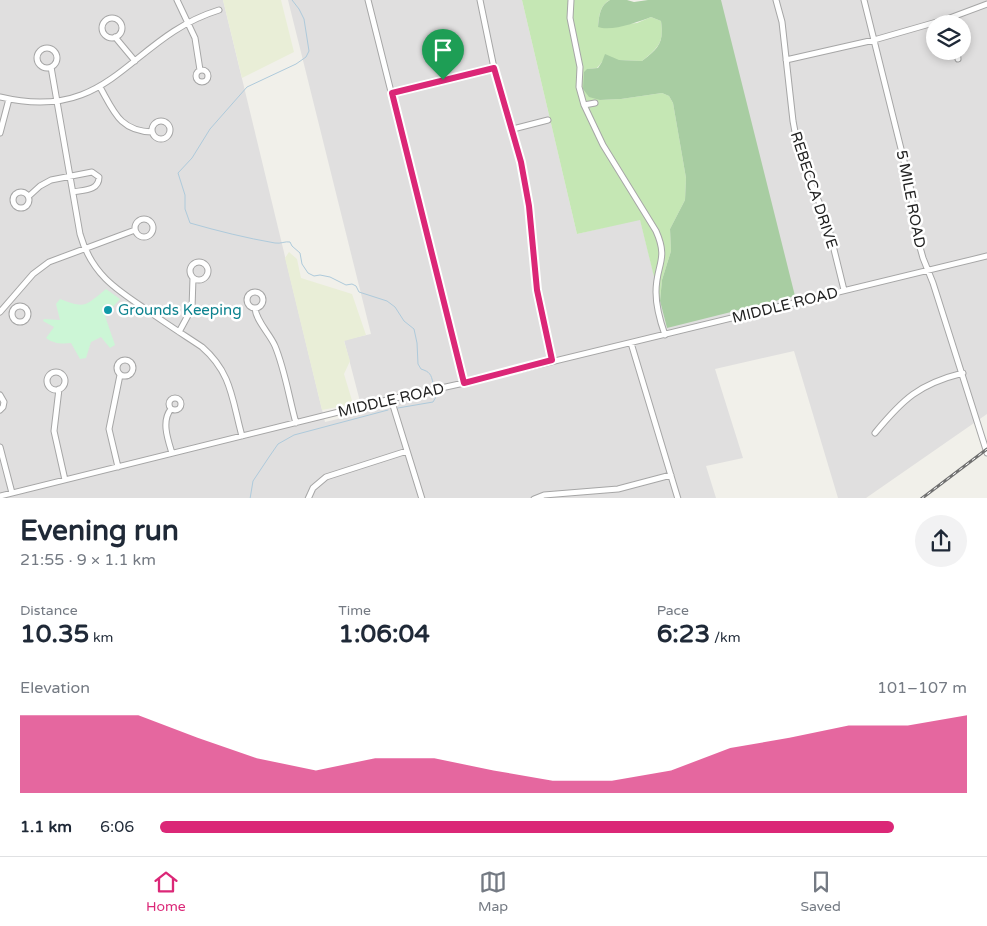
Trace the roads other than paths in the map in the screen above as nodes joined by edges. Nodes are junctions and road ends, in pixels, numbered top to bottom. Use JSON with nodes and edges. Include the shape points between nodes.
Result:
{"nodes":[{"id":1,"x":177,"y":0,"type":"edge"},
{"id":2,"x":368,"y":0,"type":"edge"},
{"id":3,"x":480,"y":0,"type":"edge"},
{"id":4,"x":571,"y":0,"type":"edge"},
{"id":5,"x":776,"y":0,"type":"edge"},
{"id":6,"x":864,"y":0,"type":"edge"},
{"id":7,"x":987,"y":4,"type":"edge"},
{"id":8,"x":219,"y":10,"type":"dead end"},
{"id":9,"x":962,"y":15,"type":"edge"},
{"id":10,"x":187,"y":23,"type":"junction"},
{"id":11,"x":926,"y":27,"type":"edge"},
{"id":12,"x":115,"y":37,"type":"dead end"},
{"id":13,"x":874,"y":40,"type":"junction"},
{"id":14,"x":786,"y":60,"type":"junction"},
{"id":15,"x":135,"y":61,"type":"junction"},
{"id":16,"x":51,"y":67,"type":"dead end"},
{"id":17,"x":494,"y":68,"type":"junction"},
{"id":18,"x":200,"y":70,"type":"dead end"},
{"id":19,"x":100,"y":87,"type":"junction"},
{"id":20,"x":392,"y":93,"type":"junction"},
{"id":21,"x":0,"y":97,"type":"edge"},
{"id":22,"x":9,"y":99,"type":"junction"},
{"id":23,"x":57,"y":102,"type":"junction"},
{"id":24,"x":595,"y":103,"type":"dead end"},
{"id":25,"x":584,"y":105,"type":"junction"},
{"id":26,"x":548,"y":120,"type":"dead end"},
{"id":27,"x":513,"y":129,"type":"junction"},
{"id":28,"x":152,"y":132,"type":"dead end"},
{"id":29,"x":0,"y":133,"type":"edge"},
{"id":30,"x":70,"y":177,"type":"junction"},
{"id":31,"x":73,"y":192,"type":"junction"},
{"id":32,"x":29,"y":196,"type":"dead end"},
{"id":33,"x":135,"y":230,"type":"dead end"},
{"id":34,"x":84,"y":248,"type":"junction"},
{"id":35,"x":987,"y":256,"type":"edge"},
{"id":36,"x":929,"y":270,"type":"junction"},
{"id":37,"x":193,"y":278,"type":"dead end"},
{"id":38,"x":844,"y":290,"type":"junction"},
{"id":39,"x":9,"y":302,"type":"junction"},
{"id":40,"x":14,"y":307,"type":"dead end"},
{"id":41,"x":255,"y":308,"type":"dead end"},
{"id":42,"x":0,"y":312,"type":"edge"},
{"id":43,"x":179,"y":332,"type":"junction"},
{"id":44,"x":665,"y":334,"type":"junction"},
{"id":45,"x":631,"y":343,"type":"junction"},
{"id":46,"x":552,"y":360,"type":"junction"},
{"id":47,"x":963,"y":373,"type":"junction"},
{"id":48,"x":120,"y":376,"type":"dead end"},
{"id":49,"x":464,"y":383,"type":"junction"},
{"id":50,"x":59,"y":389,"type":"dead end"},
{"id":51,"x":0,"y":395,"type":"edge"},
{"id":52,"x":391,"y":399,"type":"junction"},
{"id":53,"x":171,"y":408,"type":"dead end"},
{"id":54,"x":0,"y":410,"type":"edge"},
{"id":55,"x":296,"y":422,"type":"junction"},
{"id":56,"x":875,"y":432,"type":"dead end"},
{"id":57,"x":242,"y":436,"type":"junction"},
{"id":58,"x":0,"y":447,"type":"edge"},
{"id":59,"x":407,"y":451,"type":"junction"},
{"id":60,"x":172,"y":453,"type":"junction"},
{"id":61,"x":987,"y":453,"type":"edge"},
{"id":62,"x":118,"y":466,"type":"junction"},
{"id":63,"x":671,"y":475,"type":"junction"},
{"id":64,"x":65,"y":480,"type":"junction"},
{"id":65,"x":12,"y":493,"type":"junction"},
{"id":66,"x":0,"y":496,"type":"edge"},
{"id":67,"x":308,"y":498,"type":"edge"},
{"id":68,"x":422,"y":498,"type":"edge"},
{"id":69,"x":534,"y":498,"type":"edge"},
{"id":70,"x":678,"y":498,"type":"edge"}],
"edges":[{"from":1,"to":10,"type":"street"},
{"from":2,"to":20,"type":"street"},
{"from":3,"to":17,"type":"street"},
{"from":4,"to":25,"type":"street","via":[[570,18]]},
{"from":5,"to":14,"type":"street","name":"REBECCA DRIVE"},
{"from":6,"to":13,"type":"street","name":"5 MILE ROAD"},
{"from":7,"to":9,"type":"street"},
{"from":8,"to":10,"type":"street"},
{"from":10,"to":15,"type":"street"},
{"from":10,"to":18,"type":"street","via":[[196,45]]},
{"from":11,"to":13,"type":"street"},
{"from":12,"to":15,"type":"street"},
{"from":13,"to":14,"type":"street"},
{"from":13,"to":36,"type":"street","name":"5 MILE ROAD","via":[[910,185],[916,233]]},
{"from":14,"to":38,"type":"street","name":"REBECCA DRIVE","via":[[798,148],[826,218]]},
{"from":15,"to":19,"type":"street"},
{"from":16,"to":23,"type":"street"},
{"from":17,"to":20,"type":"street"},
{"from":17,"to":27,"type":"street"},
{"from":19,"to":23,"type":"street"},
{"from":19,"to":28,"type":"street","via":[[123,123]]},
{"from":20,"to":49,"type":"street"},
{"from":21,"to":22,"type":"street"},
{"from":22,"to":23,"type":"street"},
{"from":22,"to":29,"type":"street"},
{"from":23,"to":30,"type":"street"},
{"from":24,"to":25,"type":"street"},
{"from":25,"to":44,"type":"street","via":[[603,145],[661,243],[663,256],[656,291]]},
{"from":26,"to":27,"type":"street"},
{"from":27,"to":46,"type":"street","via":[[526,185],[537,290]]},
{"from":30,"to":31,"type":"street"},
{"from":30,"to":31,"type":"street","via":[[92,172],[99,177],[95,187]]},
{"from":30,"to":32,"type":"street","via":[[45,182]]},
{"from":31,"to":34,"type":"street"},
{"from":33,"to":34,"type":"street"},
{"from":34,"to":39,"type":"street","via":[[40,268]]},
{"from":34,"to":43,"type":"street","via":[[109,284]]},
{"from":35,"to":36,"type":"street","name":"MIDDLE ROAD"},
{"from":36,"to":38,"type":"street","name":"MIDDLE ROAD"},
{"from":36,"to":47,"type":"street","name":"5 MILE ROAD"},
{"from":37,"to":43,"type":"street","via":[[192,308]]},
{"from":38,"to":44,"type":"street","name":"MIDDLE ROAD"},
{"from":39,"to":40,"type":"street"},
{"from":39,"to":42,"type":"street"},
{"from":41,"to":55,"type":"street","via":[[279,357]]},
{"from":43,"to":57,"type":"street","via":[[202,347],[223,371]]},
{"from":44,"to":45,"type":"street","name":"MIDDLE ROAD"},
{"from":45,"to":46,"type":"street","name":"MIDDLE ROAD"},
{"from":45,"to":63,"type":"street"},
{"from":46,"to":49,"type":"street","name":"MIDDLE ROAD"},
{"from":47,"to":56,"type":"street","via":[[931,382],[911,395]]},
{"from":47,"to":61,"type":"street","name":"5 MILE ROAD"},
{"from":48,"to":62,"type":"street","via":[[109,429]]},
{"from":49,"to":52,"type":"street","name":"MIDDLE ROAD"},
{"from":50,"to":64,"type":"street","via":[[54,431]]},
{"from":51,"to":54,"type":"street","via":[[4,402]]},
{"from":52,"to":55,"type":"street","name":"MIDDLE ROAD"},
{"from":52,"to":59,"type":"street"},
{"from":53,"to":60,"type":"street","via":[[166,426]]},
{"from":55,"to":57,"type":"street","name":"MIDDLE ROAD"},
{"from":57,"to":60,"type":"street","name":"MIDDLE ROAD"},
{"from":58,"to":65,"type":"street"},
{"from":59,"to":67,"type":"street","via":[[326,477],[317,483]]},
{"from":59,"to":68,"type":"street"},
{"from":60,"to":62,"type":"street","name":"MIDDLE ROAD"},
{"from":62,"to":64,"type":"street","name":"MIDDLE ROAD"},
{"from":63,"to":69,"type":"street","via":[[618,489]]},
{"from":63,"to":70,"type":"street"},
{"from":64,"to":65,"type":"street","name":"MIDDLE ROAD"},
{"from":65,"to":66,"type":"street","name":"MIDDLE ROAD"}]}
